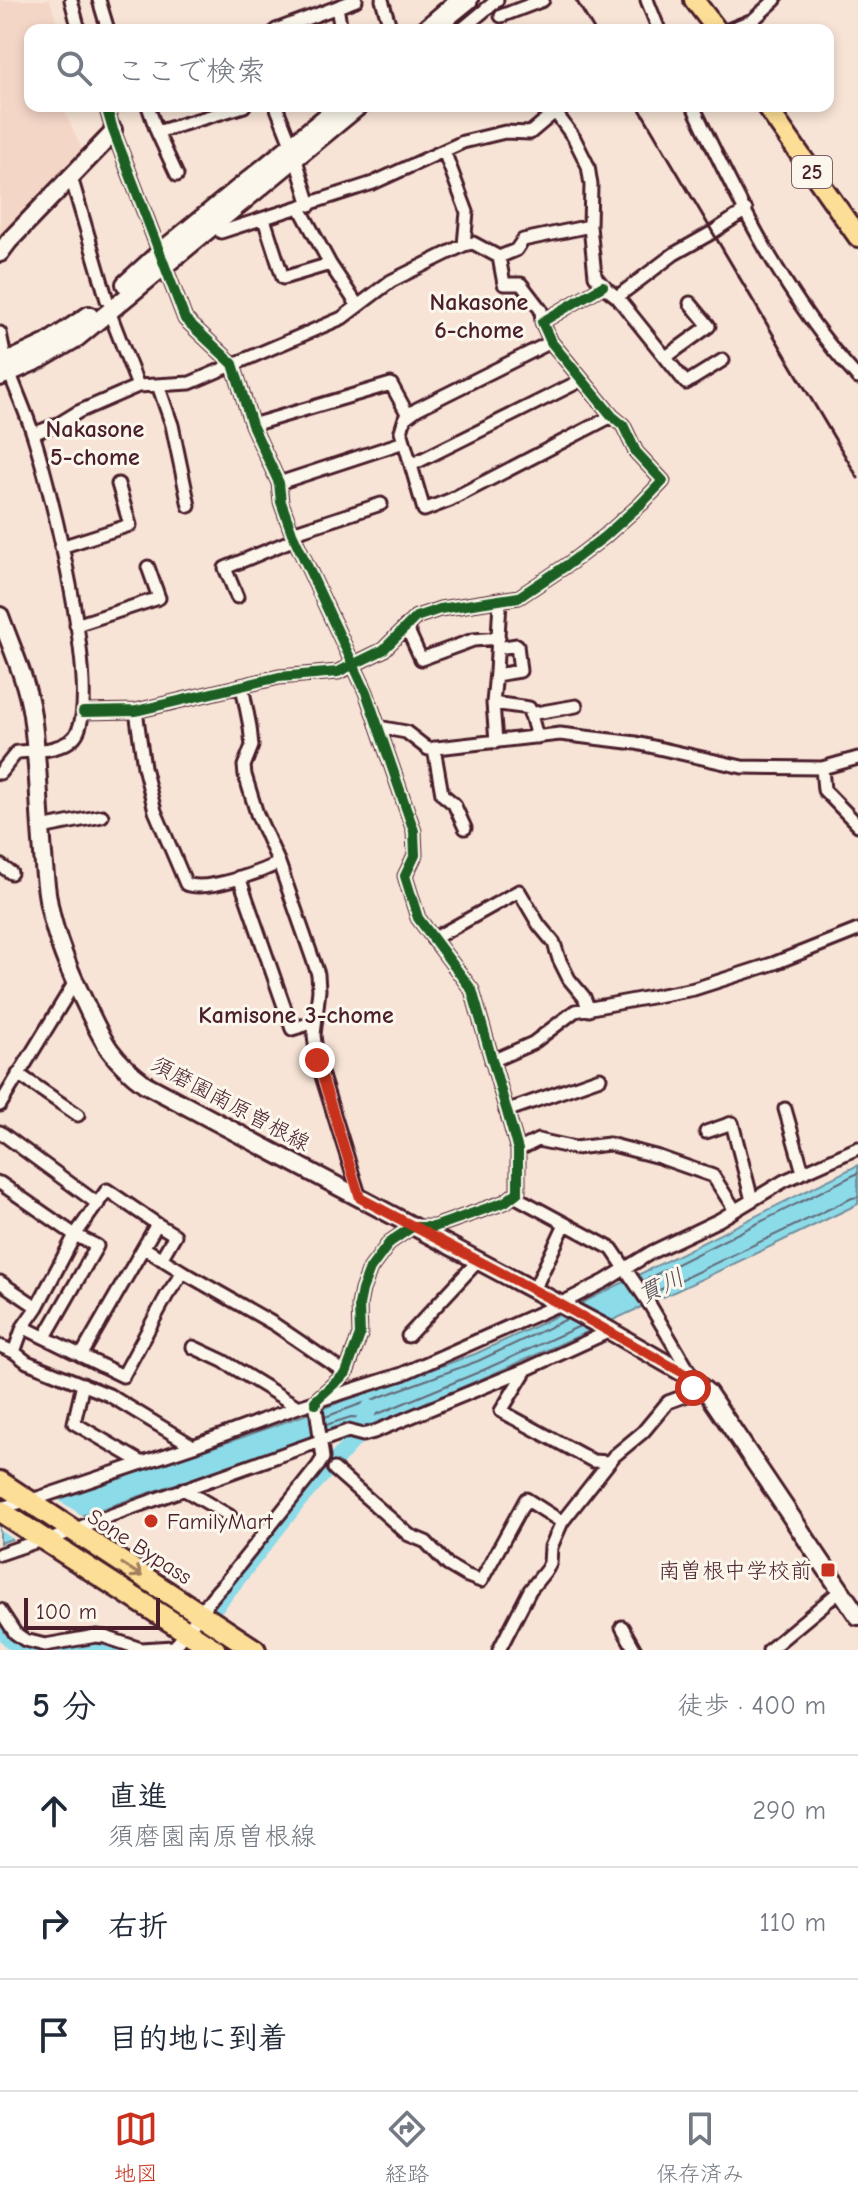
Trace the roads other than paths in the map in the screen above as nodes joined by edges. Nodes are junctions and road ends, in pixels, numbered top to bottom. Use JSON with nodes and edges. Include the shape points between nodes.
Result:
{"nodes":[{"id":1,"x":71,"y":0,"type":"edge"},
{"id":2,"x":99,"y":0,"type":"edge"},
{"id":3,"x":382,"y":0,"type":"edge"},
{"id":4,"x":455,"y":0,"type":"edge"},
{"id":5,"x":543,"y":0,"type":"edge"},
{"id":6,"x":647,"y":0,"type":"edge"},
{"id":7,"x":694,"y":0,"type":"edge"},
{"id":8,"x":775,"y":0,"type":"edge"},
{"id":9,"x":486,"y":1,"type":"edge"},
{"id":10,"x":345,"y":3,"type":"edge"},
{"id":11,"x":501,"y":16,"type":"junction"},
{"id":12,"x":77,"y":24,"type":"edge"},
{"id":13,"x":106,"y":24,"type":"edge"},
{"id":14,"x":291,"y":24,"type":"edge"},
{"id":15,"x":342,"y":24,"type":"edge"},
{"id":16,"x":389,"y":24,"type":"edge"},
{"id":17,"x":427,"y":24,"type":"edge"},
{"id":18,"x":443,"y":24,"type":"edge"},
{"id":19,"x":456,"y":24,"type":"edge"},
{"id":20,"x":466,"y":24,"type":"edge"},
{"id":21,"x":504,"y":24,"type":"edge"},
{"id":22,"x":657,"y":24,"type":"edge"},
{"id":23,"x":712,"y":24,"type":"edge"},
{"id":24,"x":743,"y":24,"type":"edge"},
{"id":25,"x":108,"y":112,"type":"edge"},
{"id":26,"x":150,"y":112,"type":"edge"},
{"id":27,"x":214,"y":112,"type":"edge"},
{"id":28,"x":278,"y":112,"type":"edge"},
{"id":29,"x":363,"y":112,"type":"edge"},
{"id":30,"x":552,"y":112,"type":"edge"},
{"id":31,"x":558,"y":112,"type":"edge"},
{"id":32,"x":696,"y":112,"type":"edge"},
{"id":33,"x":770,"y":112,"type":"edge"},
{"id":34,"x":331,"y":116,"type":"edge"},
{"id":35,"x":113,"y":130,"type":"junction"},
{"id":36,"x":157,"y":132,"type":"junction"},
{"id":37,"x":293,"y":151,"type":"junction"},
{"id":38,"x":444,"y":151,"type":"junction"},
{"id":39,"x":177,"y":175,"type":"dead end"},
{"id":40,"x":71,"y":177,"type":"junction"},
{"id":41,"x":305,"y":206,"type":"junction"},
{"id":42,"x":746,"y":210,"type":"junction"},
{"id":43,"x":264,"y":219,"type":"junction"},
{"id":44,"x":590,"y":226,"type":"junction"},
{"id":45,"x":221,"y":232,"type":"dead end"},
{"id":46,"x":858,"y":237,"type":"edge"},
{"id":47,"x":464,"y":245,"type":"junction"},
{"id":48,"x":0,"y":253,"type":"edge"},
{"id":49,"x":499,"y":257,"type":"junction"},
{"id":50,"x":162,"y":259,"type":"junction"},
{"id":51,"x":330,"y":264,"type":"junction"},
{"id":52,"x":603,"y":286,"type":"junction"},
{"id":53,"x":617,"y":297,"type":"junction"},
{"id":54,"x":690,"y":303,"type":"dead end"},
{"id":55,"x":108,"y":306,"type":"junction"},
{"id":56,"x":358,"y":306,"type":"junction"},
{"id":57,"x":542,"y":322,"type":"junction"},
{"id":58,"x":0,"y":333,"type":"edge"},
{"id":59,"x":551,"y":342,"type":"junction"},
{"id":60,"x":666,"y":357,"type":"junction"},
{"id":61,"x":723,"y":360,"type":"dead end"},
{"id":62,"x":233,"y":364,"type":"junction"},
{"id":63,"x":4,"y":370,"type":"edge"},
{"id":64,"x":858,"y":378,"type":"edge"},
{"id":65,"x":582,"y":380,"type":"junction"},
{"id":66,"x":158,"y":385,"type":"junction"},
{"id":67,"x":138,"y":386,"type":"junction"},
{"id":68,"x":408,"y":415,"type":"junction"},
{"id":69,"x":612,"y":416,"type":"junction"},
{"id":70,"x":252,"y":425,"type":"junction"},
{"id":71,"x":33,"y":434,"type":"junction"},
{"id":72,"x":404,"y":442,"type":"junction"},
{"id":73,"x":411,"y":465,"type":"junction"},
{"id":74,"x":279,"y":483,"type":"junction"},
{"id":75,"x":118,"y":484,"type":"dead end"},
{"id":76,"x":381,"y":504,"type":"dead end"},
{"id":77,"x":189,"y":506,"type":"dead end"},
{"id":78,"x":294,"y":536,"type":"junction"},
{"id":79,"x":61,"y":547,"type":"junction"},
{"id":80,"x":148,"y":567,"type":"dead end"},
{"id":81,"x":237,"y":597,"type":"dead end"},
{"id":82,"x":500,"y":601,"type":"junction"},
{"id":83,"x":0,"y":616,"type":"edge"},
{"id":84,"x":76,"y":625,"type":"junction"},
{"id":85,"x":406,"y":626,"type":"junction"},
{"id":86,"x":498,"y":643,"type":"junction"},
{"id":87,"x":6,"y":647,"type":"edge"},
{"id":88,"x":353,"y":665,"type":"junction"},
{"id":89,"x":496,"y":675,"type":"junction"},
{"id":90,"x":242,"y":686,"type":"junction"},
{"id":91,"x":493,"y":703,"type":"junction"},
{"id":92,"x":576,"y":706,"type":"dead end"},
{"id":93,"x":136,"y":711,"type":"junction"},
{"id":94,"x":83,"y":712,"type":"junction"},
{"id":95,"x":530,"y":714,"type":"junction"},
{"id":96,"x":378,"y":727,"type":"junction"},
{"id":97,"x":537,"y":737,"type":"junction"},
{"id":98,"x":496,"y":742,"type":"junction"},
{"id":99,"x":434,"y":748,"type":"junction"},
{"id":100,"x":34,"y":751,"type":"junction"},
{"id":101,"x":858,"y":758,"type":"edge"},
{"id":102,"x":822,"y":768,"type":"junction"},
{"id":103,"x":0,"y":773,"type":"edge"},
{"id":104,"x":102,"y":816,"type":"dead end"},
{"id":105,"x":858,"y":825,"type":"edge"},
{"id":106,"x":41,"y":828,"type":"junction"},
{"id":107,"x":465,"y":828,"type":"dead end"},
{"id":108,"x":279,"y":863,"type":"junction"},
{"id":109,"x":0,"y":865,"type":"edge"},
{"id":110,"x":11,"y":873,"type":"dead end"},
{"id":111,"x":239,"y":877,"type":"junction"},
{"id":112,"x":858,"y":930,"type":"edge"},
{"id":113,"x":433,"y":939,"type":"junction"},
{"id":114,"x":75,"y":982,"type":"junction"},
{"id":115,"x":589,"y":1010,"type":"junction"},
{"id":116,"x":315,"y":1022,"type":"junction"},
{"id":117,"x":492,"y":1061,"type":"junction"},
{"id":118,"x":18,"y":1074,"type":"junction"},
{"id":119,"x":600,"y":1078,"type":"dead end"},
{"id":120,"x":0,"y":1105,"type":"edge"},
{"id":121,"x":785,"y":1109,"type":"dead end"},
{"id":122,"x":506,"y":1111,"type":"junction"},
{"id":123,"x":78,"y":1115,"type":"dead end"},
{"id":124,"x":0,"y":1132,"type":"edge"},
{"id":125,"x":706,"y":1132,"type":"dead end"},
{"id":126,"x":858,"y":1148,"type":"edge"},
{"id":127,"x":518,"y":1150,"type":"junction"},
{"id":128,"x":803,"y":1172,"type":"junction"},
{"id":129,"x":0,"y":1183,"type":"edge"},
{"id":130,"x":514,"y":1196,"type":"junction"},
{"id":131,"x":360,"y":1198,"type":"junction"},
{"id":132,"x":752,"y":1200,"type":"junction"},
{"id":133,"x":98,"y":1204,"type":"junction"},
{"id":134,"x":735,"y":1210,"type":"junction"},
{"id":135,"x":157,"y":1224,"type":"junction"},
{"id":136,"x":565,"y":1224,"type":"junction"},
{"id":137,"x":412,"y":1227,"type":"junction"},
{"id":138,"x":75,"y":1235,"type":"junction"},
{"id":139,"x":144,"y":1248,"type":"junction"},
{"id":140,"x":161,"y":1259,"type":"junction"},
{"id":141,"x":478,"y":1261,"type":"junction"},
{"id":142,"x":628,"y":1271,"type":"junction"},
{"id":143,"x":183,"y":1272,"type":"junction"},
{"id":144,"x":0,"y":1282,"type":"edge"},
{"id":145,"x":534,"y":1290,"type":"junction"},
{"id":146,"x":562,"y":1305,"type":"junction"},
{"id":147,"x":37,"y":1307,"type":"junction"},
{"id":148,"x":23,"y":1327,"type":"junction"},
{"id":149,"x":608,"y":1330,"type":"junction"},
{"id":150,"x":408,"y":1336,"type":"dead end"},
{"id":151,"x":45,"y":1337,"type":"junction"},
{"id":152,"x":0,"y":1346,"type":"edge"},
{"id":153,"x":193,"y":1347,"type":"dead end"},
{"id":154,"x":14,"y":1352,"type":"junction"},
{"id":155,"x":81,"y":1356,"type":"junction"},
{"id":156,"x":527,"y":1369,"type":"junction"},
{"id":157,"x":346,"y":1373,"type":"junction"},
{"id":158,"x":696,"y":1383,"type":"junction"},
{"id":159,"x":83,"y":1384,"type":"junction"},
{"id":160,"x":316,"y":1403,"type":"junction"},
{"id":161,"x":298,"y":1407,"type":"junction"},
{"id":162,"x":322,"y":1438,"type":"junction"},
{"id":163,"x":193,"y":1446,"type":"junction"},
{"id":164,"x":141,"y":1462,"type":"junction"},
{"id":165,"x":609,"y":1462,"type":"junction"},
{"id":166,"x":334,"y":1469,"type":"dead end"},
{"id":167,"x":0,"y":1482,"type":"edge"},
{"id":168,"x":183,"y":1489,"type":"junction"},
{"id":169,"x":30,"y":1502,"type":"junction"},
{"id":170,"x":2,"y":1511,"type":"edge"},
{"id":171,"x":230,"y":1516,"type":"dead end"},
{"id":172,"x":562,"y":1522,"type":"junction"},
{"id":173,"x":70,"y":1529,"type":"junction"},
{"id":174,"x":44,"y":1538,"type":"junction"},
{"id":175,"x":0,"y":1554,"type":"edge"},
{"id":176,"x":840,"y":1591,"type":"junction"},
{"id":177,"x":0,"y":1610,"type":"edge"},
{"id":178,"x":199,"y":1614,"type":"junction"},
{"id":179,"x":858,"y":1616,"type":"edge"},
{"id":180,"x":622,"y":1627,"type":"dead end"},
{"id":181,"x":89,"y":1642,"type":"edge"},
{"id":182,"x":178,"y":1645,"type":"edge"},
{"id":183,"x":215,"y":1650,"type":"edge"},
{"id":184,"x":255,"y":1650,"type":"edge"},
{"id":185,"x":499,"y":1650,"type":"edge"},
{"id":186,"x":635,"y":1650,"type":"edge"},
{"id":187,"x":769,"y":1650,"type":"edge"}],
"edges":[{"from":1,"to":12,"type":"street"},
{"from":2,"to":13,"type":"street"},
{"from":3,"to":16,"type":"street"},
{"from":4,"to":17,"type":"street"},
{"from":5,"to":11,"type":"street"},
{"from":6,"to":22,"type":"street"},
{"from":7,"to":23,"type":"main road"},
{"from":8,"to":24,"type":"street"},
{"from":9,"to":11,"type":"street"},
{"from":9,"to":18,"type":"main road"},
{"from":9,"to":19,"type":"main road"},
{"from":9,"to":20,"type":"street"},
{"from":10,"to":14,"type":"street"},
{"from":10,"to":15,"type":"street"},
{"from":11,"to":21,"type":"street"},
{"from":25,"to":35,"type":"street"},
{"from":26,"to":36,"type":"street"},
{"from":27,"to":36,"type":"street"},
{"from":28,"to":37,"type":"street"},
{"from":29,"to":34,"type":"street","via":[[349,124]]},
{"from":30,"to":38,"type":"street","via":[[530,133],[498,134]]},
{"from":31,"to":44,"type":"street","via":[[588,166]]},
{"from":32,"to":42,"type":"street"},
{"from":33,"to":46,"type":"main road","number":"25"},
{"from":34,"to":37,"type":"main road"},
{"from":35,"to":40,"type":"main road"},
{"from":35,"to":50,"type":"street"},
{"from":36,"to":39,"type":"street"},
{"from":37,"to":41,"type":"street"},
{"from":37,"to":50,"type":"main road"},
{"from":38,"to":41,"type":"street"},
{"from":38,"to":47,"type":"street","via":[[467,212]]},
{"from":40,"to":48,"type":"main road"},
{"from":40,"to":55,"type":"street"},
{"from":41,"to":43,"type":"street"},
{"from":41,"to":51,"type":"street"},
{"from":42,"to":53,"type":"street"},
{"from":42,"to":64,"type":"street","via":[[782,279]]},
{"from":43,"to":45,"type":"street"},
{"from":43,"to":51,"type":"street","via":[[283,278]]},
{"from":44,"to":49,"type":"street","via":[[523,240],[516,250]]},
{"from":44,"to":52,"type":"street","via":[[595,276]]},
{"from":47,"to":49,"type":"street","via":[[473,243]]},
{"from":47,"to":56,"type":"street","via":[[391,281]]},
{"from":49,"to":57,"type":"street","via":[[504,284],[521,284],[541,310]]},
{"from":50,"to":55,"type":"main road"},
{"from":50,"to":62,"type":"street","via":[[185,319]]},
{"from":51,"to":56,"type":"street"},
{"from":52,"to":53,"type":"street"},
{"from":52,"to":57,"type":"street"},
{"from":53,"to":60,"type":"street"},
{"from":54,"to":60,"type":"street","via":[[709,326]]},
{"from":55,"to":63,"type":"main road"},
{"from":55,"to":67,"type":"street"},
{"from":56,"to":62,"type":"street","via":[[342,318]]},
{"from":57,"to":59,"type":"street"},
{"from":58,"to":63,"type":"street"},
{"from":59,"to":65,"type":"street"},
{"from":59,"to":68,"type":"street"},
{"from":60,"to":61,"type":"street","via":[[686,383]]},
{"from":62,"to":66,"type":"street","via":[[190,383]]},
{"from":62,"to":70,"type":"street"},
{"from":63,"to":71,"type":"street"},
{"from":65,"to":69,"type":"street"},
{"from":65,"to":73,"type":"street"},
{"from":66,"to":67,"type":"street"},
{"from":66,"to":77,"type":"street"},
{"from":67,"to":71,"type":"street"},
{"from":68,"to":70,"type":"street","via":[[391,384]]},
{"from":68,"to":72,"type":"street","via":[[401,431]]},
{"from":69,"to":73,"type":"street","via":[[424,510]]},
{"from":69,"to":82,"type":"street","via":[[663,481],[570,563],[519,597]]},
{"from":70,"to":74,"type":"street"},
{"from":71,"to":79,"type":"street"},
{"from":72,"to":73,"type":"street"},
{"from":72,"to":74,"type":"street"},
{"from":74,"to":78,"type":"street"},
{"from":75,"to":79,"type":"street","via":[[130,525]]},
{"from":76,"to":78,"type":"street"},
{"from":78,"to":81,"type":"street","via":[[225,568]]},
{"from":78,"to":88,"type":"street"},
{"from":79,"to":84,"type":"street"},
{"from":80,"to":84,"type":"street","via":[[159,598]]},
{"from":82,"to":85,"type":"street","via":[[440,609]]},
{"from":82,"to":86,"type":"street"},
{"from":83,"to":87,"type":"main road","name":"須磨園南原曽根線"},
{"from":84,"to":94,"type":"street"},
{"from":85,"to":86,"type":"street","via":[[421,659],[473,640]]},
{"from":85,"to":88,"type":"street","via":[[383,650]]},
{"from":86,"to":89,"type":"street"},
{"from":86,"to":89,"type":"street","via":[[517,645],[520,671]]},
{"from":87,"to":100,"type":"main road","name":"須磨園南原曽根線","via":[[23,677]]},
{"from":88,"to":90,"type":"street","via":[[338,672]]},
{"from":88,"to":96,"type":"street"},
{"from":89,"to":91,"type":"street"},
{"from":90,"to":93,"type":"street"},
{"from":90,"to":108,"type":"street","via":[[252,746],[245,775]]},
{"from":91,"to":95,"type":"street","via":[[529,708]]},
{"from":91,"to":98,"type":"street"},
{"from":92,"to":95,"type":"street"},
{"from":93,"to":94,"type":"street"},
{"from":93,"to":111,"type":"street","via":[[155,811],[186,884],[195,887]]},
{"from":94,"to":100,"type":"street","via":[[71,739]]},
{"from":95,"to":97,"type":"street"},
{"from":96,"to":99,"type":"street","via":[[406,732]]},
{"from":96,"to":113,"type":"street","via":[[414,831],[415,855],[405,876],[418,918]]},
{"from":97,"to":98,"type":"street"},
{"from":97,"to":102,"type":"street","via":[[560,734],[636,743],[742,767]]},
{"from":98,"to":99,"type":"street"},
{"from":99,"to":107,"type":"street","via":[[442,794],[454,804]]},
{"from":100,"to":103,"type":"street","via":[[14,753]]},
{"from":100,"to":106,"type":"main road","name":"須磨園南原曽根線"},
{"from":101,"to":102,"type":"street"},
{"from":102,"to":105,"type":"street","via":[[824,790]]},
{"from":104,"to":106,"type":"street"},
{"from":106,"to":114,"type":"main road","name":"須磨園南原曽根線","via":[[47,894]]},
{"from":108,"to":111,"type":"street"},
{"from":108,"to":116,"type":"street","via":[[318,974]]},
{"from":109,"to":110,"type":"street"},
{"from":111,"to":116,"type":"street","via":[[292,1029]]},
{"from":112,"to":115,"type":"street","via":[[694,989]]},
{"from":113,"to":115,"type":"street","via":[[519,891]]},
{"from":113,"to":117,"type":"street","via":[[472,990]]},
{"from":114,"to":118,"type":"street"},
{"from":114,"to":131,"type":"main road","name":"須磨園南原曽根線","via":[[96,1029],[125,1069]]},
{"from":115,"to":117,"type":"street","via":[[575,1011],[533,1043]]},
{"from":116,"to":131,"type":"street","via":[[317,1060]]},
{"from":117,"to":122,"type":"street"},
{"from":118,"to":120,"type":"street"},
{"from":118,"to":123,"type":"street"},
{"from":119,"to":122,"type":"street"},
{"from":121,"to":128,"type":"street"},
{"from":122,"to":127,"type":"street"},
{"from":124,"to":133,"type":"street"},
{"from":125,"to":132,"type":"street","via":[[732,1123]]},
{"from":126,"to":128,"type":"street"},
{"from":127,"to":130,"type":"street"},
{"from":127,"to":134,"type":"street","via":[[538,1140],[575,1148],[609,1144],[659,1157],[713,1176]]},
{"from":128,"to":132,"type":"street"},
{"from":129,"to":138,"type":"street"},
{"from":130,"to":136,"type":"street"},
{"from":130,"to":137,"type":"street","via":[[434,1227]]},
{"from":131,"to":137,"type":"main road","name":"須磨園南原曽根線"},
{"from":132,"to":134,"type":"street"},
{"from":133,"to":135,"type":"street","via":[[107,1190]]},
{"from":133,"to":138,"type":"street"},
{"from":134,"to":142,"type":"street","via":[[652,1252]]},
{"from":135,"to":139,"type":"street"},
{"from":135,"to":140,"type":"street","via":[[175,1235]]},
{"from":136,"to":142,"type":"street","via":[[612,1249]]},
{"from":136,"to":145,"type":"street"},
{"from":137,"to":141,"type":"main road","name":"須磨園南原曽根線"},
{"from":137,"to":157,"type":"street","via":[[390,1242],[370,1269],[359,1305],[360,1335]]},
{"from":138,"to":147,"type":"street"},
{"from":138,"to":151,"type":"street","via":[[97,1246]]},
{"from":139,"to":140,"type":"street"},
{"from":139,"to":155,"type":"street"},
{"from":140,"to":143,"type":"street"},
{"from":141,"to":145,"type":"main road","name":"須磨園南原曽根線"},
{"from":141,"to":150,"type":"street"},
{"from":142,"to":146,"type":"street"},
{"from":142,"to":158,"type":"street"},
{"from":143,"to":155,"type":"street","via":[[123,1376]]},
{"from":143,"to":157,"type":"street"},
{"from":144,"to":147,"type":"street"},
{"from":145,"to":146,"type":"main road","name":"須磨園南原曽根線"},
{"from":146,"to":149,"type":"main road","name":"須磨園南原曽根線"},
{"from":146,"to":160,"type":"street","via":[[402,1374]]},
{"from":147,"to":148,"type":"street"},
{"from":148,"to":151,"type":"street"},
{"from":148,"to":154,"type":"street"},
{"from":149,"to":156,"type":"street"},
{"from":149,"to":158,"type":"main road","name":"須磨園南原曽根線"},
{"from":151,"to":155,"type":"street"},
{"from":152,"to":154,"type":"street"},
{"from":153,"to":161,"type":"street"},
{"from":154,"to":159,"type":"street"},
{"from":156,"to":162,"type":"street","via":[[360,1435],[348,1431]]},
{"from":156,"to":165,"type":"street","via":[[501,1411],[593,1461]]},
{"from":157,"to":160,"type":"street"},
{"from":158,"to":165,"type":"street","via":[[690,1394],[668,1402]]},
{"from":158,"to":176,"type":"main road","name":"須磨園南原曽根線","via":[[731,1426]]},
{"from":159,"to":163,"type":"street"},
{"from":159,"to":164,"type":"street","via":[[74,1423]]},
{"from":160,"to":161,"type":"street"},
{"from":160,"to":162,"type":"street"},
{"from":161,"to":163,"type":"street"},
{"from":162,"to":168,"type":"street"},
{"from":162,"to":178,"type":"street","via":[[318,1466]]},
{"from":163,"to":164,"type":"street"},
{"from":164,"to":169,"type":"street"},
{"from":165,"to":172,"type":"street"},
{"from":166,"to":172,"type":"street","via":[[448,1565],[481,1581],[526,1499]]},
{"from":167,"to":169,"type":"highway","name":"Sone Bypass"},
{"from":168,"to":171,"type":"street"},
{"from":168,"to":173,"type":"street"},
{"from":169,"to":170,"type":"street"},
{"from":169,"to":173,"type":"highway","name":"Sone Bypass"},
{"from":170,"to":174,"type":"highway","name":"Sone Bypass"},
{"from":172,"to":185,"type":"street","via":[[550,1563]]},
{"from":173,"to":174,"type":"street"},
{"from":173,"to":178,"type":"highway","name":"Sone Bypass","one_way":true},
{"from":174,"to":175,"type":"street"},
{"from":174,"to":182,"type":"highway","name":"Sone Bypass"},
{"from":176,"to":179,"type":"main road","name":"須磨園南原曽根線"},
{"from":176,"to":187,"type":"street"},
{"from":177,"to":181,"type":"street","via":[[25,1640],[45,1645]]},
{"from":178,"to":182,"type":"street"},
{"from":178,"to":184,"type":"highway","name":"Sone Bypass"},
{"from":180,"to":186,"type":"street"},
{"from":181,"to":182,"type":"street","via":[[105,1637],[144,1650]]},
{"from":182,"to":183,"type":"highway","name":"Sone Bypass"}]}
